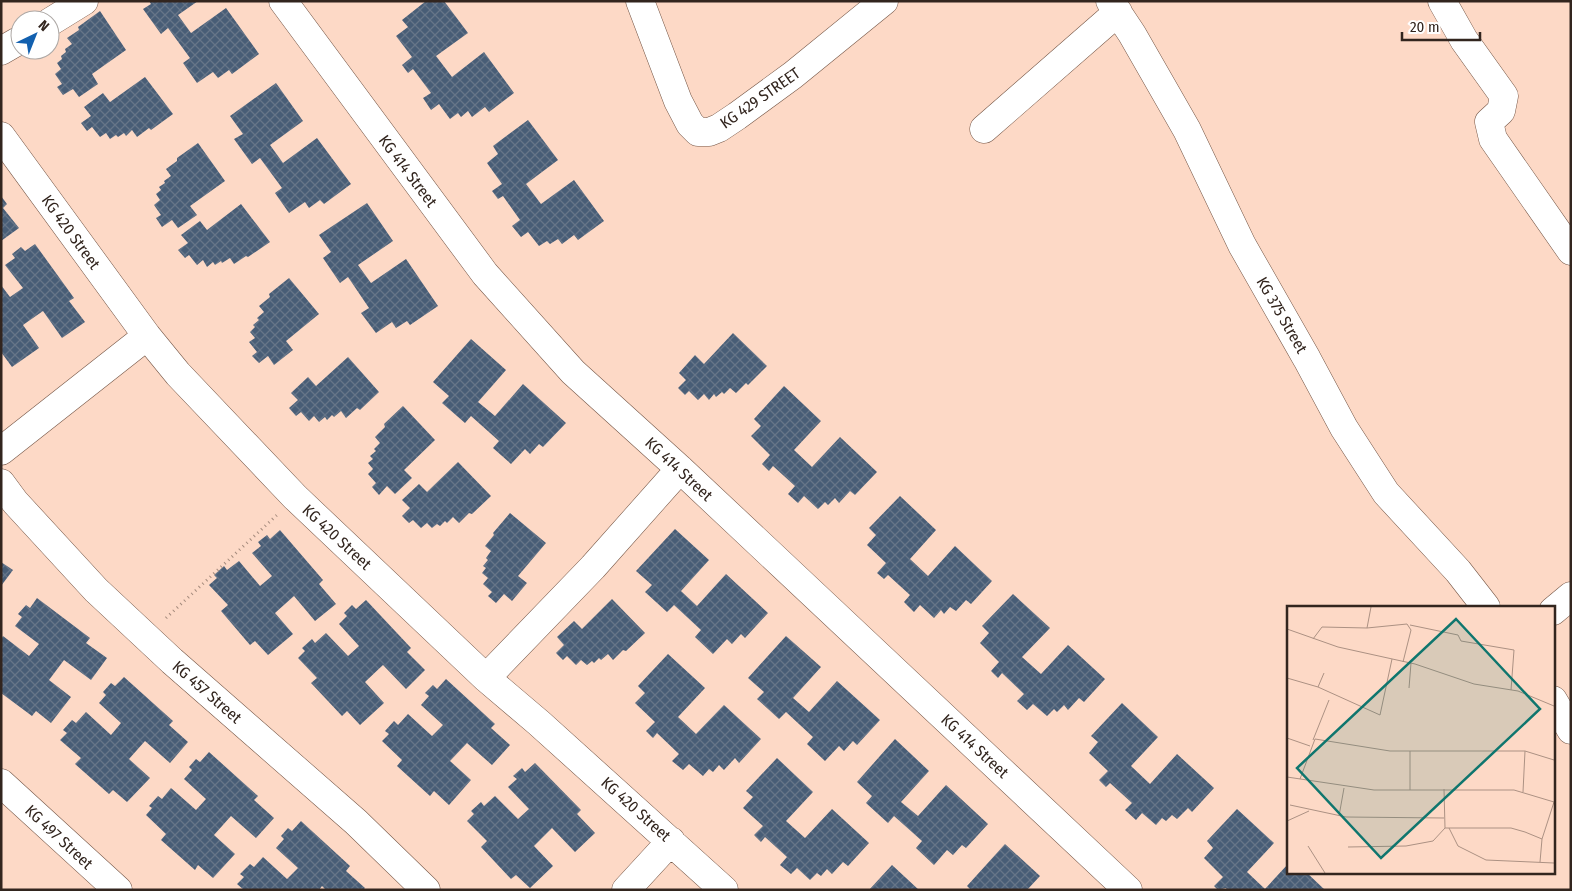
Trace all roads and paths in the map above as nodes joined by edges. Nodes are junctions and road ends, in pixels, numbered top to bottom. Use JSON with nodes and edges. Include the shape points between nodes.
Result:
{"nodes":[{"id":1,"x":84,"y":1,"type":"edge"},
{"id":2,"x":283,"y":1,"type":"edge"},
{"id":3,"x":640,"y":1,"type":"edge"},
{"id":4,"x":884,"y":1,"type":"edge"},
{"id":5,"x":1442,"y":1,"type":"edge"},
{"id":6,"x":1114,"y":7,"type":"edge"},
{"id":7,"x":60,"y":16,"type":"edge"},
{"id":8,"x":984,"y":129,"type":"dead end"},
{"id":9,"x":1,"y":136,"type":"edge"},
{"id":10,"x":1571,"y":251,"type":"edge"},
{"id":11,"x":147,"y":336,"type":"junction"},
{"id":12,"x":1,"y":451,"type":"edge"},
{"id":13,"x":680,"y":469,"type":"junction"},
{"id":14,"x":1,"y":482,"type":"edge"},
{"id":15,"x":295,"y":497,"type":"junction"},
{"id":16,"x":1571,"y":596,"type":"edge"},
{"id":17,"x":1485,"y":606,"type":"edge"},
{"id":18,"x":1554,"y":610,"type":"edge"},
{"id":19,"x":146,"y":637,"type":"junction"},
{"id":20,"x":486,"y":678,"type":"junction"},
{"id":21,"x":1554,"y":702,"type":"edge"},
{"id":22,"x":1571,"y":730,"type":"edge"},
{"id":23,"x":1,"y":783,"type":"edge"},
{"id":24,"x":671,"y":841,"type":"junction"},
{"id":25,"x":118,"y":890,"type":"edge"},
{"id":26,"x":426,"y":890,"type":"edge"},
{"id":27,"x":626,"y":890,"type":"edge"},
{"id":28,"x":724,"y":890,"type":"edge"},
{"id":29,"x":1128,"y":890,"type":"edge"}],
"edges":[{"from":1,"to":7,"type":"street"},
{"from":2,"to":13,"type":"street","name":"KG 414 Street","via":[[484,274],[574,372]]},
{"from":3,"to":4,"type":"street","name":"KG 429 STREET","via":[[678,101],[698,132],[719,128],[737,116]]},
{"from":5,"to":10,"type":"street","via":[[1464,40],[1504,96],[1501,111],[1489,122],[1493,139]]},
{"from":6,"to":8,"type":"street"},
{"from":6,"to":17,"type":"street","name":"KG 375 Street","via":[[1187,130],[1242,245],[1344,428],[1386,492]]},
{"from":9,"to":11,"type":"street","name":"KG 420 Street"},
{"from":11,"to":12,"type":"street"},
{"from":11,"to":15,"type":"street","name":"KG 420 Street","via":[[178,374]]},
{"from":13,"to":20,"type":"street","via":[[593,568]]},
{"from":13,"to":29,"type":"street","name":"KG 414 Street"},
{"from":14,"to":19,"type":"street","name":"KG 457 Street","via":[[15,502],[96,590]]},
{"from":15,"to":19,"type":"path"},
{"from":15,"to":20,"type":"street","name":"KG 420 Street"},
{"from":16,"to":18,"type":"street"},
{"from":19,"to":26,"type":"street","name":"KG 457 Street","via":[[356,822]]},
{"from":20,"to":24,"type":"street","name":"KG 420 Street"},
{"from":21,"to":22,"type":"street"},
{"from":23,"to":25,"type":"street","name":"KG 497 Street"},
{"from":24,"to":27,"type":"street"},
{"from":24,"to":28,"type":"street","name":"KG 420 Street"}]}
